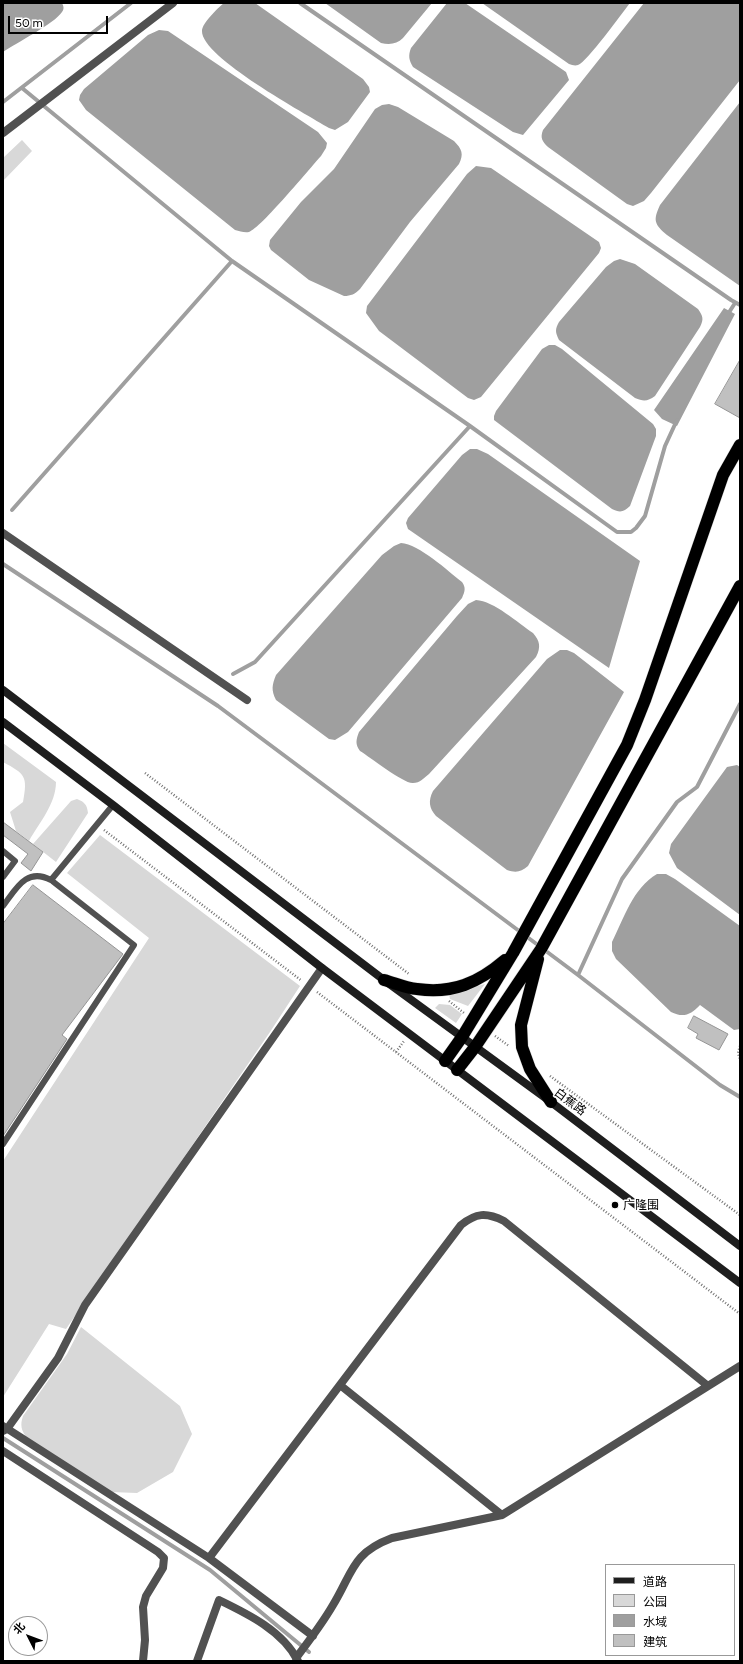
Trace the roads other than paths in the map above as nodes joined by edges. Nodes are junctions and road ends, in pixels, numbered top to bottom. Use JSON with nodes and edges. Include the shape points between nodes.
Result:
{"nodes":[{"id":1,"x":173,"y":3,"type":"edge"},
{"id":2,"x":3,"y":133,"type":"edge"},
{"id":3,"x":740,"y":445,"type":"edge"},
{"id":4,"x":3,"y":533,"type":"edge"},
{"id":5,"x":740,"y":586,"type":"edge"},
{"id":6,"x":3,"y":690,"type":"edge"},
{"id":7,"x":247,"y":700,"type":"dead end"},
{"id":8,"x":3,"y":722,"type":"edge"},
{"id":9,"x":113,"y":805,"type":"junction"},
{"id":10,"x":3,"y":851,"type":"edge"},
{"id":11,"x":3,"y":877,"type":"edge"},
{"id":12,"x":51,"y":880,"type":"junction"},
{"id":13,"x":3,"y":906,"type":"edge"},
{"id":14,"x":541,"y":950,"type":"junction"},
{"id":15,"x":514,"y":953,"type":"junction"},
{"id":16,"x":322,"y":968,"type":"junction"},
{"id":17,"x":384,"y":980,"type":"junction"},
{"id":18,"x":462,"y":1037,"type":"junction"},
{"id":19,"x":475,"y":1047,"type":"junction"},
{"id":20,"x":445,"y":1060,"type":"junction"},
{"id":21,"x":457,"y":1070,"type":"junction"},
{"id":22,"x":551,"y":1102,"type":"junction"},
{"id":23,"x":3,"y":1144,"type":"edge"},
{"id":24,"x":740,"y":1246,"type":"edge"},
{"id":25,"x":740,"y":1283,"type":"edge"},
{"id":26,"x":740,"y":1366,"type":"edge"},
{"id":27,"x":340,"y":1385,"type":"junction"},
{"id":28,"x":708,"y":1386,"type":"junction"},
{"id":29,"x":4,"y":1429,"type":"edge"},
{"id":30,"x":3,"y":1451,"type":"edge"},
{"id":31,"x":502,"y":1515,"type":"junction"},
{"id":32,"x":209,"y":1558,"type":"junction"},
{"id":33,"x":313,"y":1636,"type":"junction"},
{"id":34,"x":297,"y":1659,"type":"edge"},
{"id":35,"x":143,"y":1661,"type":"edge"},
{"id":36,"x":197,"y":1661,"type":"edge"}],
"edges":[{"from":1,"to":2,"type":"street"},
{"from":3,"to":15,"type":"highway","via":[[723,475],[627,745]]},
{"from":4,"to":7,"type":"street"},
{"from":5,"to":14,"type":"highway"},
{"from":6,"to":17,"type":"main road","name":"白蕉路"},
{"from":8,"to":9,"type":"main road"},
{"from":9,"to":12,"type":"lane"},
{"from":9,"to":16,"type":"main road"},
{"from":10,"to":11,"type":"lane","via":[[15,861]]},
{"from":12,"to":13,"type":"lane","via":[[36,875],[27,878],[20,883]]},
{"from":12,"to":23,"type":"lane","via":[[134,945]]},
{"from":14,"to":19,"type":"highway"},
{"from":14,"to":22,"type":"highway","via":[[521,1025],[522,1046],[530,1069]]},
{"from":15,"to":17,"type":"highway","via":[[490,972],[469,984],[441,991],[416,989]]},
{"from":15,"to":18,"type":"highway"},
{"from":16,"to":20,"type":"main road"},
{"from":16,"to":29,"type":"street","via":[[85,1305],[58,1358]]},
{"from":17,"to":18,"type":"main road","name":"白蕉路"},
{"from":18,"to":19,"type":"main road","name":"白蕉路"},
{"from":18,"to":20,"type":"highway"},
{"from":19,"to":21,"type":"highway"},
{"from":19,"to":22,"type":"main road","name":"白蕉路"},
{"from":20,"to":21,"type":"main road"},
{"from":21,"to":25,"type":"main road"},
{"from":22,"to":24,"type":"main road","name":"白蕉路"},
{"from":26,"to":28,"type":"street"},
{"from":27,"to":28,"type":"street","via":[[461,1225],[470,1218],[482,1214],[494,1215],[504,1220]]},
{"from":27,"to":31,"type":"street"},
{"from":27,"to":32,"type":"street"},
{"from":28,"to":31,"type":"street"},
{"from":29,"to":32,"type":"street"},
{"from":30,"to":35,"type":"street","via":[[164,1558],[163,1568],[146,1596],[143,1607]]},
{"from":31,"to":33,"type":"street","via":[[377,1543],[355,1564],[334,1604]]},
{"from":32,"to":33,"type":"street"},
{"from":33,"to":34,"type":"street"},
{"from":34,"to":36,"type":"street","via":[[281,1638],[245,1613],[218,1600]]}]}
